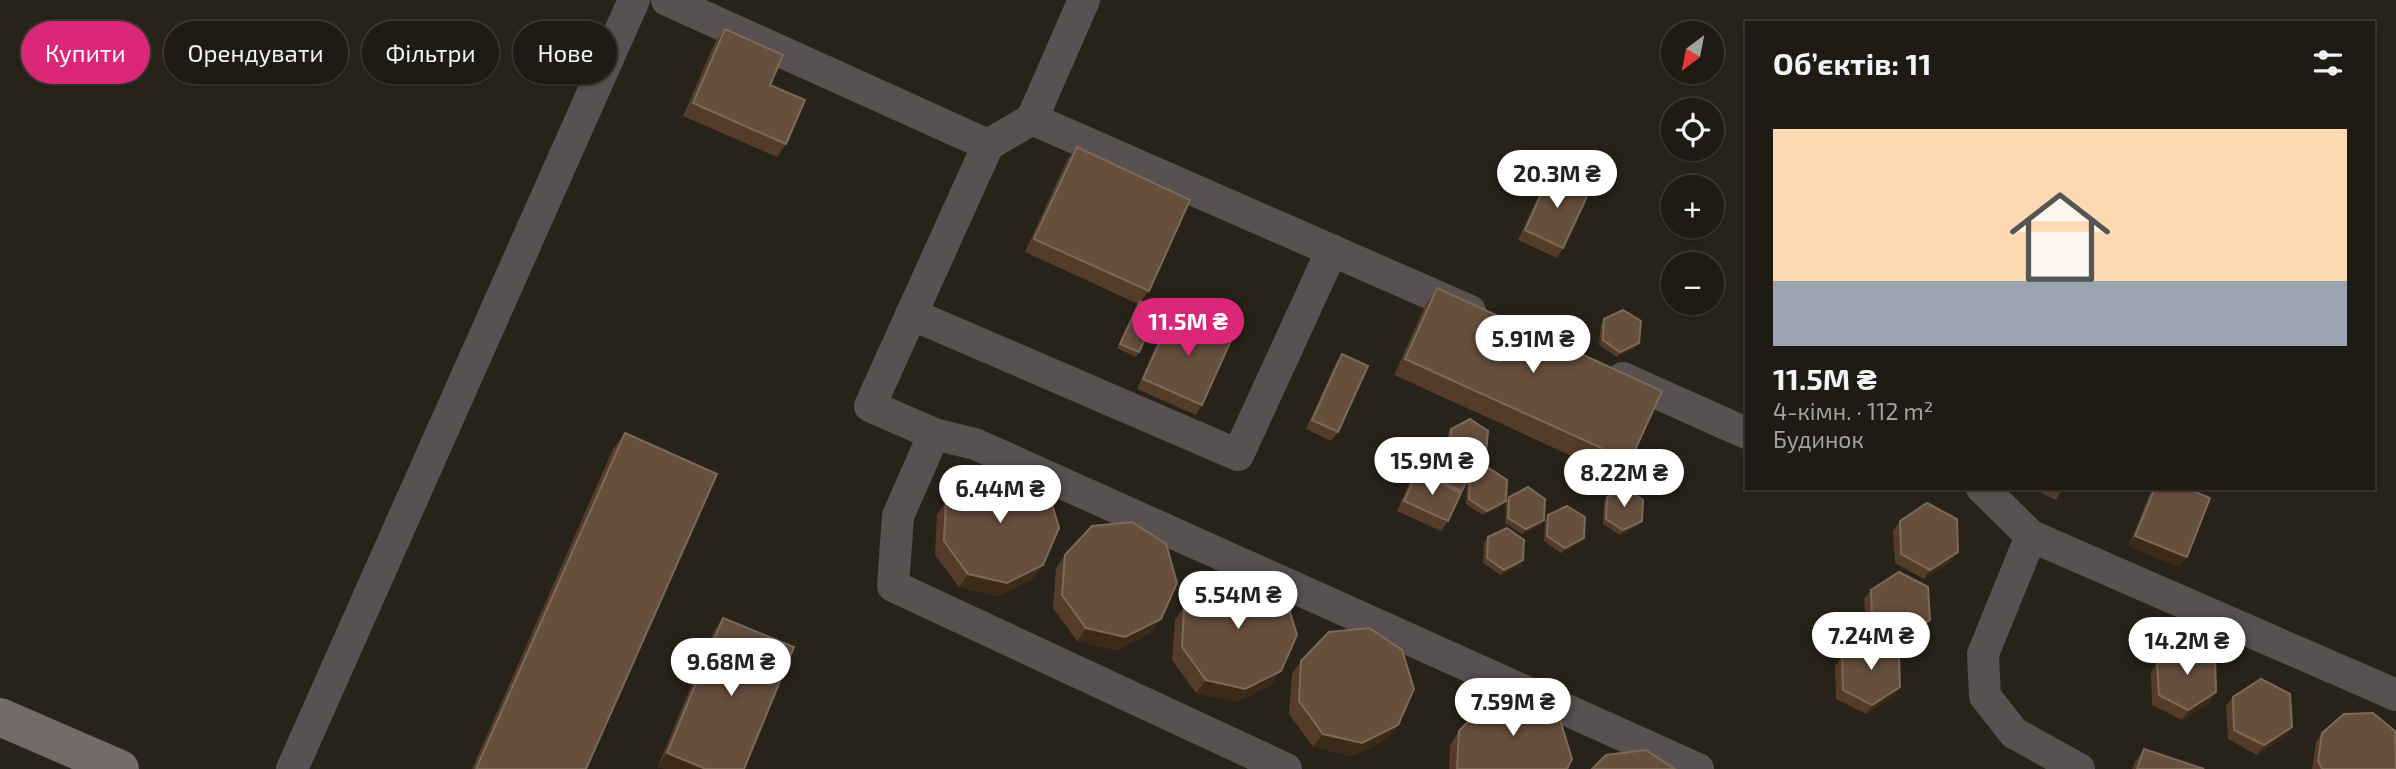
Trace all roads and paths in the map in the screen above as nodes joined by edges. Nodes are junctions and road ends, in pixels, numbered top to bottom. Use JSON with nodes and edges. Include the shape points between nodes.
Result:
{"nodes":[{"id":1,"x":634,"y":0,"type":"edge"},
{"id":2,"x":667,"y":0,"type":"edge"},
{"id":3,"x":1084,"y":0,"type":"edge"},
{"id":4,"x":1032,"y":119,"type":"junction"},
{"id":5,"x":988,"y":145,"type":"junction"},
{"id":6,"x":1332,"y":250,"type":"junction"},
{"id":7,"x":911,"y":314,"type":"junction"},
{"id":8,"x":1495,"y":322,"type":"edge"},
{"id":9,"x":1596,"y":366,"type":"edge"},
{"id":10,"x":1745,"y":433,"type":"edge"},
{"id":11,"x":934,"y":434,"type":"junction"},
{"id":12,"x":1984,"y":490,"type":"edge"},
{"id":13,"x":2031,"y":536,"type":"junction"},
{"id":14,"x":2396,"y":695,"type":"edge"},
{"id":15,"x":0,"y":717,"type":"edge"},
{"id":16,"x":120,"y":769,"type":"edge"},
{"id":17,"x":292,"y":769,"type":"edge"},
{"id":18,"x":1286,"y":769,"type":"edge"},
{"id":19,"x":1698,"y":769,"type":"edge"},
{"id":20,"x":2079,"y":769,"type":"edge"}],
"edges":[{"from":1,"to":17,"type":"street"},
{"from":2,"to":5,"type":"street"},
{"from":3,"to":4,"type":"street"},
{"from":4,"to":5,"type":"street"},
{"from":4,"to":6,"type":"street"},
{"from":5,"to":7,"type":"street"},
{"from":6,"to":7,"type":"street","via":[[1238,455]]},
{"from":6,"to":8,"type":"street"},
{"from":7,"to":11,"type":"street","via":[[870,406]]},
{"from":9,"to":10,"type":"street"},
{"from":11,"to":18,"type":"street","via":[[898,516],[893,586]]},
{"from":11,"to":19,"type":"street","via":[[975,444]]},
{"from":12,"to":13,"type":"street"},
{"from":13,"to":14,"type":"street"},
{"from":13,"to":20,"type":"street","via":[[1983,654],[1985,696],[2014,733]]},
{"from":15,"to":16,"type":"street"}]}
